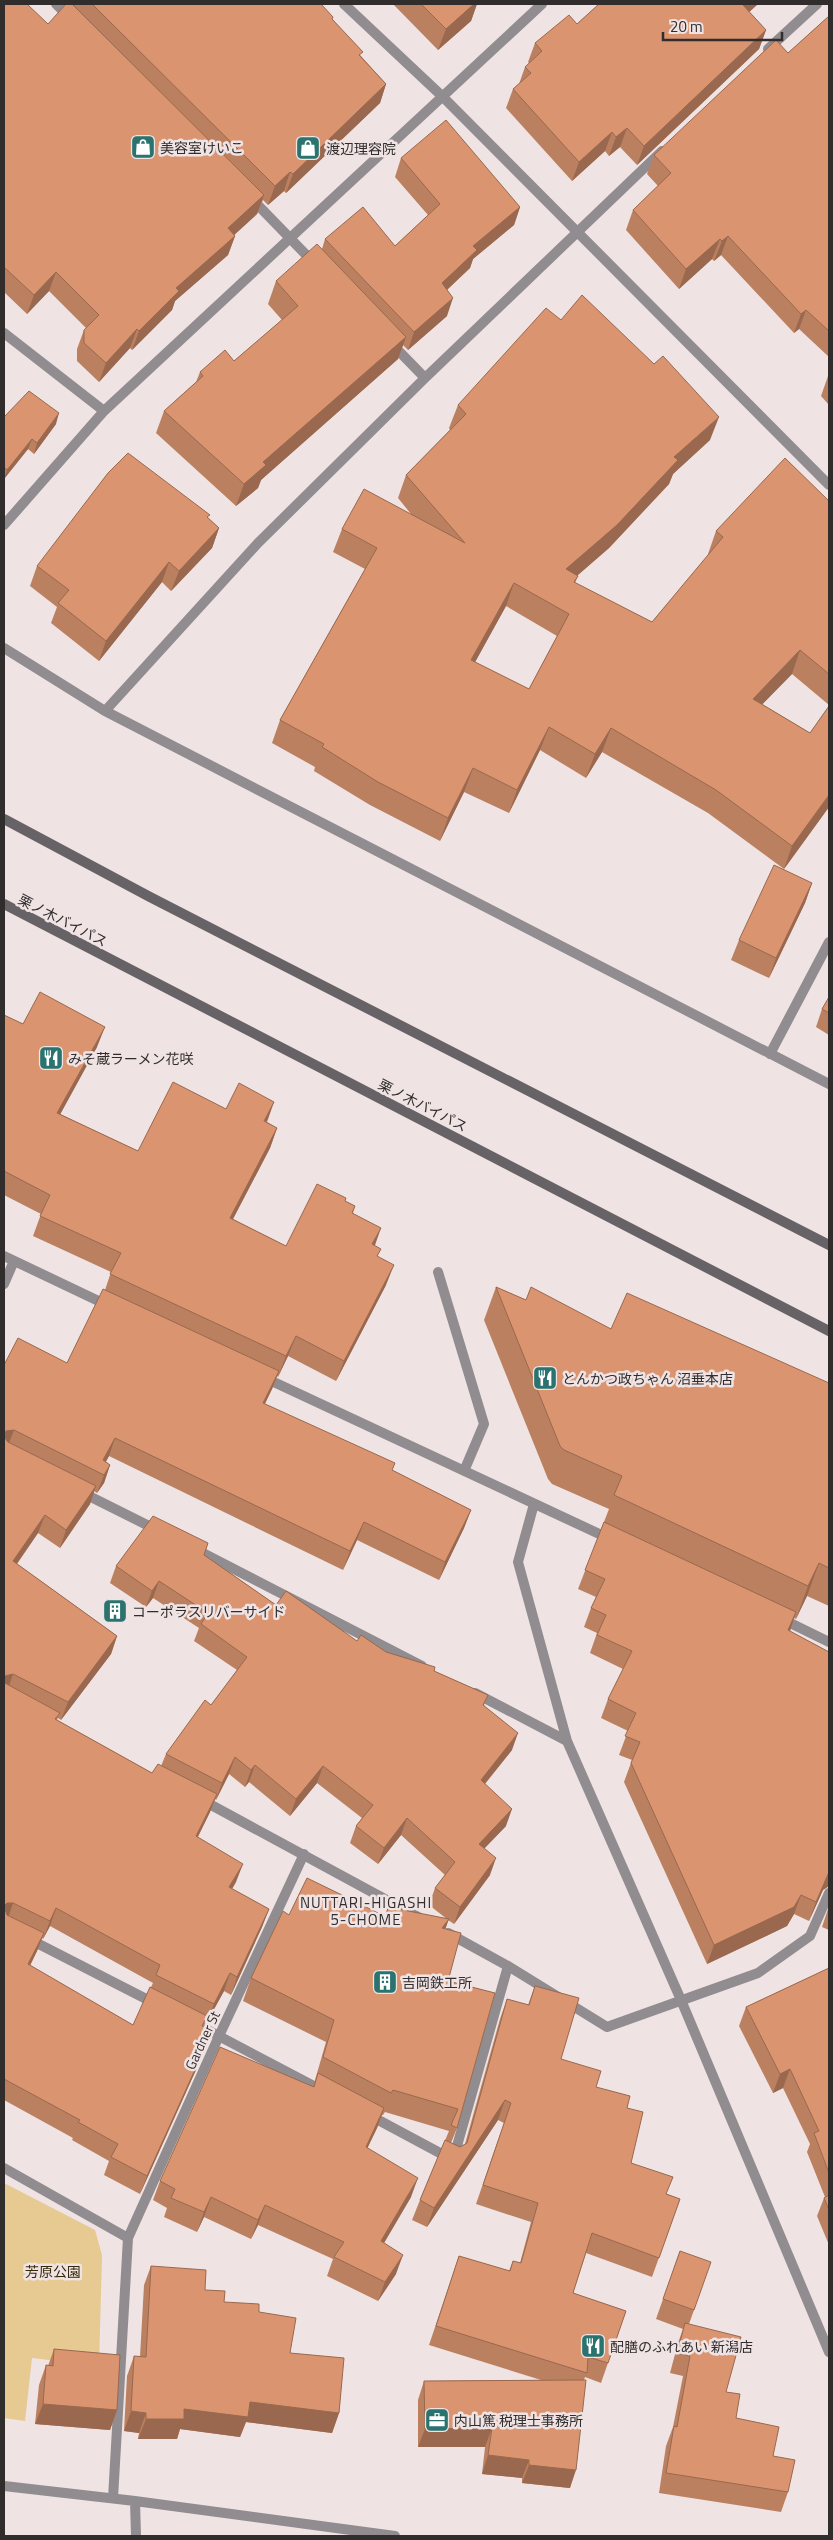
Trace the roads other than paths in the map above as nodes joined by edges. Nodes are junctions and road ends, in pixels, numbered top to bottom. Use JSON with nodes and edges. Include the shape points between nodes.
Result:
{"nodes":[{"id":1,"x":56,"y":4,"type":"edge"},
{"id":2,"x":344,"y":4,"type":"edge"},
{"id":3,"x":542,"y":4,"type":"edge"},
{"id":4,"x":817,"y":4,"type":"edge"},
{"id":5,"x":77,"y":24,"type":"edge"},
{"id":6,"x":760,"y":57,"type":"edge"},
{"id":7,"x":443,"y":97,"type":"junction"},
{"id":8,"x":668,"y":144,"type":"edge"},
{"id":9,"x":242,"y":189,"type":"edge"},
{"id":10,"x":576,"y":232,"type":"junction"},
{"id":11,"x":290,"y":237,"type":"junction"},
{"id":12,"x":323,"y":272,"type":"edge"},
{"id":13,"x":4,"y":334,"type":"edge"},
{"id":14,"x":384,"y":336,"type":"edge"},
{"id":15,"x":425,"y":378,"type":"junction"},
{"id":16,"x":104,"y":411,"type":"junction"},
{"id":17,"x":829,"y":485,"type":"edge"},
{"id":18,"x":4,"y":524,"type":"edge"},
{"id":19,"x":4,"y":648,"type":"edge"},
{"id":20,"x":105,"y":711,"type":"junction"},
{"id":21,"x":4,"y":819,"type":"edge"},
{"id":22,"x":4,"y":904,"type":"edge"},
{"id":23,"x":829,"y":942,"type":"edge"},
{"id":24,"x":770,"y":1054,"type":"junction"},
{"id":25,"x":829,"y":1084,"type":"edge"},
{"id":26,"x":829,"y":1245,"type":"edge"},
{"id":27,"x":4,"y":1256,"type":"edge"},
{"id":28,"x":14,"y":1262,"type":"junction"},
{"id":29,"x":438,"y":1272,"type":"dead end"},
{"id":30,"x":4,"y":1284,"type":"edge"},
{"id":31,"x":122,"y":1312,"type":"edge"},
{"id":32,"x":829,"y":1330,"type":"edge"},
{"id":33,"x":257,"y":1375,"type":"edge"},
{"id":34,"x":464,"y":1471,"type":"junction"},
{"id":35,"x":73,"y":1488,"type":"edge"},
{"id":36,"x":534,"y":1504,"type":"junction"},
{"id":37,"x":168,"y":1536,"type":"edge"},
{"id":38,"x":186,"y":1544,"type":"edge"},
{"id":39,"x":621,"y":1544,"type":"edge"},
{"id":40,"x":766,"y":1612,"type":"edge"},
{"id":41,"x":829,"y":1642,"type":"edge"},
{"id":42,"x":428,"y":1669,"type":"edge"},
{"id":43,"x":463,"y":1687,"type":"edge"},
{"id":44,"x":567,"y":1740,"type":"junction"},
{"id":45,"x":196,"y":1797,"type":"edge"},
{"id":46,"x":304,"y":1854,"type":"junction"},
{"id":47,"x":829,"y":1893,"type":"edge"},
{"id":48,"x":21,"y":1936,"type":"edge"},
{"id":49,"x":508,"y":1966,"type":"junction"},
{"id":50,"x":681,"y":2000,"type":"junction"},
{"id":51,"x":167,"y":2010,"type":"edge"},
{"id":52,"x":184,"y":2018,"type":"edge"},
{"id":53,"x":219,"y":2036,"type":"junction"},
{"id":54,"x":332,"y":2095,"type":"edge"},
{"id":55,"x":358,"y":2109,"type":"edge"},
{"id":56,"x":4,"y":2168,"type":"edge"},
{"id":57,"x":128,"y":2238,"type":"junction"},
{"id":58,"x":829,"y":2352,"type":"edge"},
{"id":59,"x":4,"y":2486,"type":"edge"},
{"id":60,"x":113,"y":2498,"type":"junction"},
{"id":61,"x":135,"y":2501,"type":"junction"},
{"id":62,"x":136,"y":2536,"type":"edge"},
{"id":63,"x":396,"y":2536,"type":"edge"}],
"edges":[{"from":1,"to":5,"type":"street"},
{"from":2,"to":7,"type":"street"},
{"from":3,"to":7,"type":"street"},
{"from":4,"to":6,"type":"street"},
{"from":7,"to":10,"type":"street"},
{"from":7,"to":11,"type":"street"},
{"from":8,"to":10,"type":"street"},
{"from":9,"to":11,"type":"street"},
{"from":10,"to":15,"type":"street"},
{"from":10,"to":17,"type":"street"},
{"from":11,"to":12,"type":"street"},
{"from":11,"to":16,"type":"street"},
{"from":13,"to":16,"type":"street"},
{"from":14,"to":15,"type":"street"},
{"from":15,"to":20,"type":"street","via":[[258,543]]},
{"from":16,"to":18,"type":"street"},
{"from":19,"to":20,"type":"street"},
{"from":20,"to":24,"type":"street"},
{"from":21,"to":26,"type":"main road"},
{"from":22,"to":32,"type":"main road","name":"栗ノ木バイパス"},
{"from":23,"to":24,"type":"street"},
{"from":24,"to":25,"type":"street"},
{"from":27,"to":28,"type":"street"},
{"from":28,"to":30,"type":"street"},
{"from":28,"to":31,"type":"street"},
{"from":29,"to":34,"type":"street","via":[[484,1424]]},
{"from":33,"to":34,"type":"street"},
{"from":34,"to":36,"type":"street"},
{"from":35,"to":37,"type":"street"},
{"from":36,"to":39,"type":"street"},
{"from":36,"to":44,"type":"street","via":[[518,1562]]},
{"from":38,"to":42,"type":"street"},
{"from":40,"to":41,"type":"street"},
{"from":43,"to":44,"type":"street"},
{"from":44,"to":50,"type":"street"},
{"from":45,"to":46,"type":"street"},
{"from":46,"to":49,"type":"street"},
{"from":46,"to":53,"type":"street","name":"Gardner St"},
{"from":47,"to":50,"type":"street","via":[[810,1936],[758,1974]]},
{"from":48,"to":51,"type":"street"},
{"from":49,"to":50,"type":"street","via":[[607,2027]]},
{"from":49,"to":55,"type":"street","via":[[454,2160]]},
{"from":50,"to":58,"type":"street"},
{"from":52,"to":53,"type":"street"},
{"from":53,"to":54,"type":"street"},
{"from":53,"to":57,"type":"street","name":"Gardner St"},
{"from":56,"to":57,"type":"street"},
{"from":57,"to":60,"type":"street"},
{"from":59,"to":60,"type":"street"},
{"from":60,"to":61,"type":"street"},
{"from":61,"to":62,"type":"street"},
{"from":61,"to":63,"type":"street"}]}
